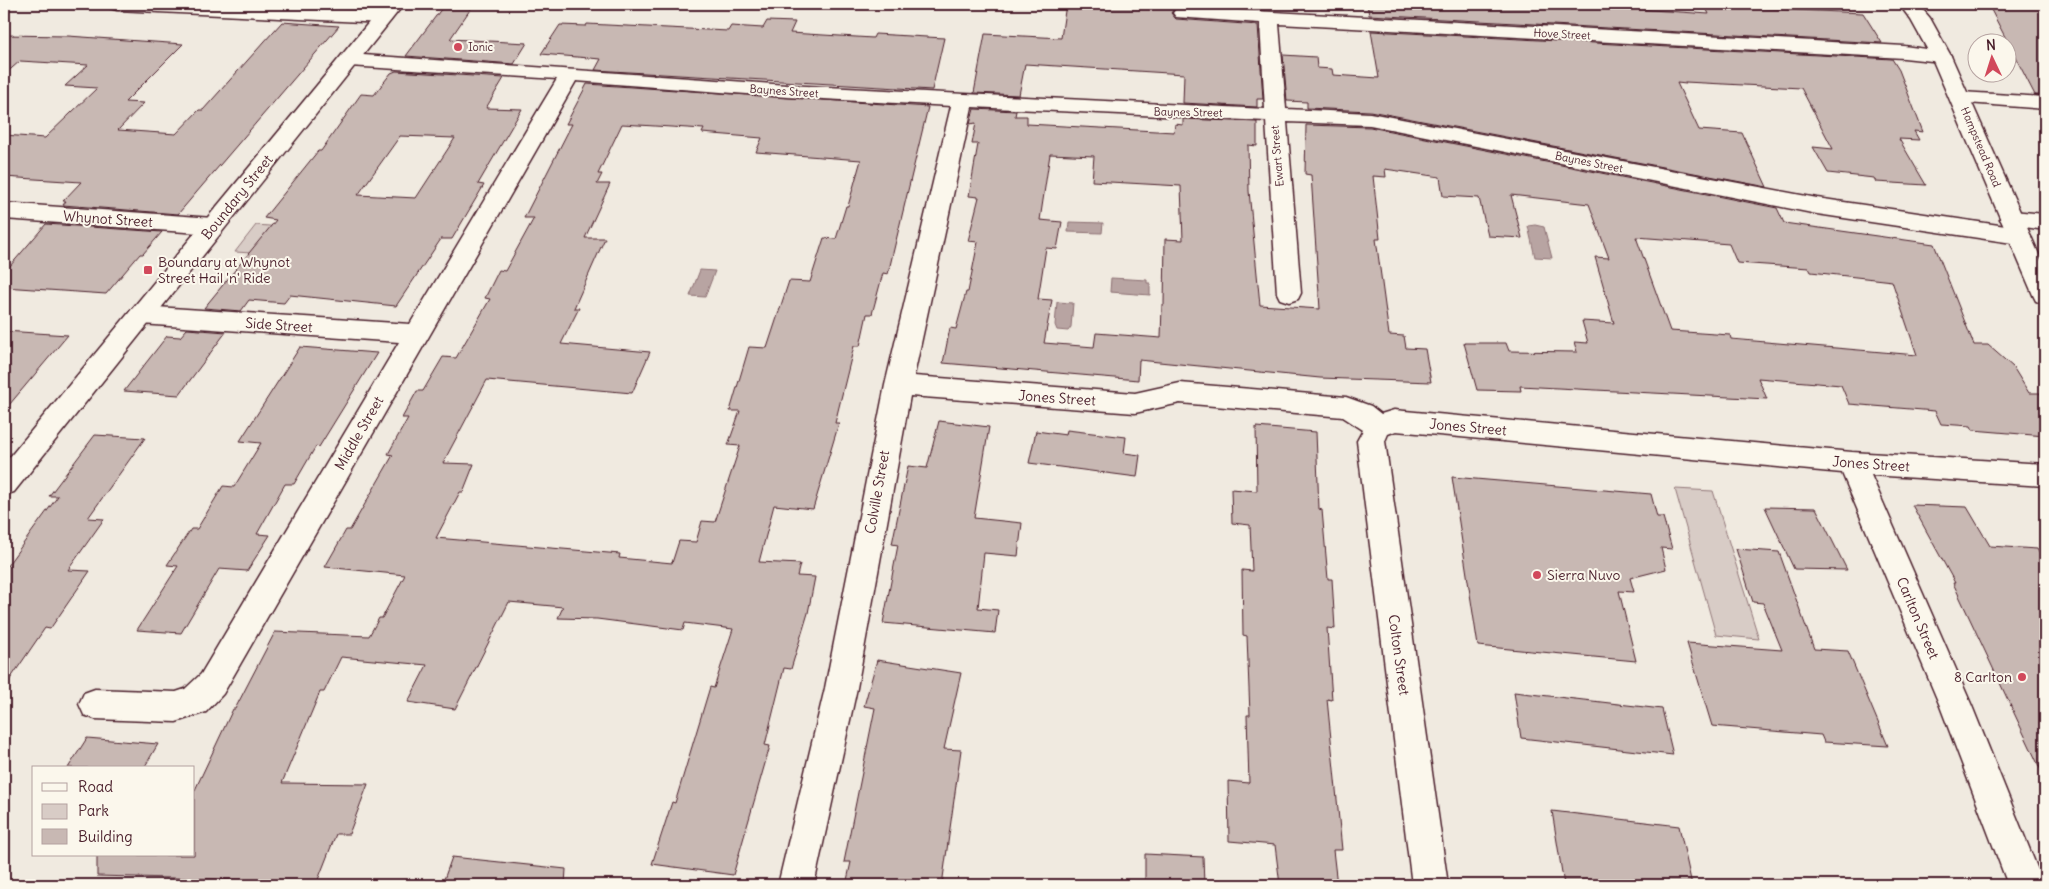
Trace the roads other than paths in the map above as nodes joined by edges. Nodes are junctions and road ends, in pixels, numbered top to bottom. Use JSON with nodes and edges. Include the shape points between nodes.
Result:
{"nodes":[{"id":1,"x":117,"y":4,"type":"edge"},
{"id":2,"x":1908,"y":4,"type":"edge"},
{"id":3,"x":389,"y":11,"type":"edge"},
{"id":4,"x":1183,"y":13,"type":"dead end"},
{"id":5,"x":1269,"y":19,"type":"junction"},
{"id":6,"x":1941,"y":56,"type":"junction"},
{"id":7,"x":349,"y":60,"type":"junction"},
{"id":8,"x":570,"y":74,"type":"junction"},
{"id":9,"x":1960,"y":98,"type":"junction"},
{"id":10,"x":963,"y":100,"type":"junction"},
{"id":11,"x":2045,"y":103,"type":"edge"},
{"id":12,"x":1274,"y":115,"type":"junction"},
{"id":13,"x":4,"y":211,"type":"edge"},
{"id":14,"x":2045,"y":222,"type":"edge"},
{"id":15,"x":213,"y":226,"type":"junction"},
{"id":16,"x":2016,"y":228,"type":"junction"},
{"id":17,"x":1289,"y":294,"type":"dead end"},
{"id":18,"x":2045,"y":295,"type":"edge"},
{"id":19,"x":141,"y":315,"type":"junction"},
{"id":20,"x":416,"y":334,"type":"junction"},
{"id":21,"x":898,"y":385,"type":"junction"},
{"id":22,"x":1378,"y":427,"type":"junction"},
{"id":23,"x":1852,"y":463,"type":"junction"},
{"id":24,"x":2045,"y":474,"type":"edge"},
{"id":25,"x":4,"y":484,"type":"edge"},
{"id":26,"x":95,"y":704,"type":"dead end"},
{"id":27,"x":796,"y":885,"type":"edge"},
{"id":28,"x":1430,"y":885,"type":"edge"},
{"id":29,"x":2026,"y":885,"type":"edge"}],
"edges":[{"from":1,"to":3,"type":"street"},
{"from":2,"to":6,"type":"street","name":"Hampstead Road","via":[[1920,18]]},
{"from":3,"to":7,"type":"street","name":"Boundary Street"},
{"from":4,"to":5,"type":"street","name":"Hove Street"},
{"from":5,"to":6,"type":"street","name":"Hove Street"},
{"from":5,"to":12,"type":"street","name":"Ewart Street"},
{"from":6,"to":9,"type":"street","name":"Hampstead Road"},
{"from":7,"to":8,"type":"street","name":"Baynes Street"},
{"from":7,"to":15,"type":"street","name":"Boundary Street"},
{"from":8,"to":10,"type":"street","name":"Baynes Street","via":[[787,91]]},
{"from":8,"to":20,"type":"street","name":"Middle Street"},
{"from":9,"to":11,"type":"street"},
{"from":9,"to":16,"type":"street","name":"Hampstead Road"},
{"from":10,"to":12,"type":"street","name":"Baynes Street"},
{"from":10,"to":21,"type":"street","name":"Colville Street"},
{"from":12,"to":16,"type":"street","name":"Baynes Street","via":[[1376,120],[1808,204]]},
{"from":12,"to":17,"type":"street","name":"Ewart Street"},
{"from":13,"to":15,"type":"street","name":"Whynot Street"},
{"from":14,"to":16,"type":"street","name":"Baynes Street"},
{"from":15,"to":19,"type":"street","name":"Boundary Street"},
{"from":16,"to":18,"type":"street","name":"Hampstead Road"},
{"from":19,"to":20,"type":"street","name":"Side Street"},
{"from":19,"to":25,"type":"street","name":"Boundary Street"},
{"from":20,"to":26,"type":"street","name":"Middle Street","via":[[204,693],[192,703],[176,708]]},
{"from":21,"to":22,"type":"street","name":"Jones Street","via":[[1136,403],[1180,393],[1336,406],[1361,413]]},
{"from":21,"to":27,"type":"street","name":"Colville Street","via":[[842,688]]},
{"from":22,"to":23,"type":"street","name":"Jones Street","via":[[1394,420]]},
{"from":22,"to":28,"type":"street","name":"Colton Street","via":[[1370,441]]},
{"from":23,"to":24,"type":"street","name":"Jones Street"},
{"from":23,"to":29,"type":"street","name":"Carlton Street","via":[[1956,706]]}]}
